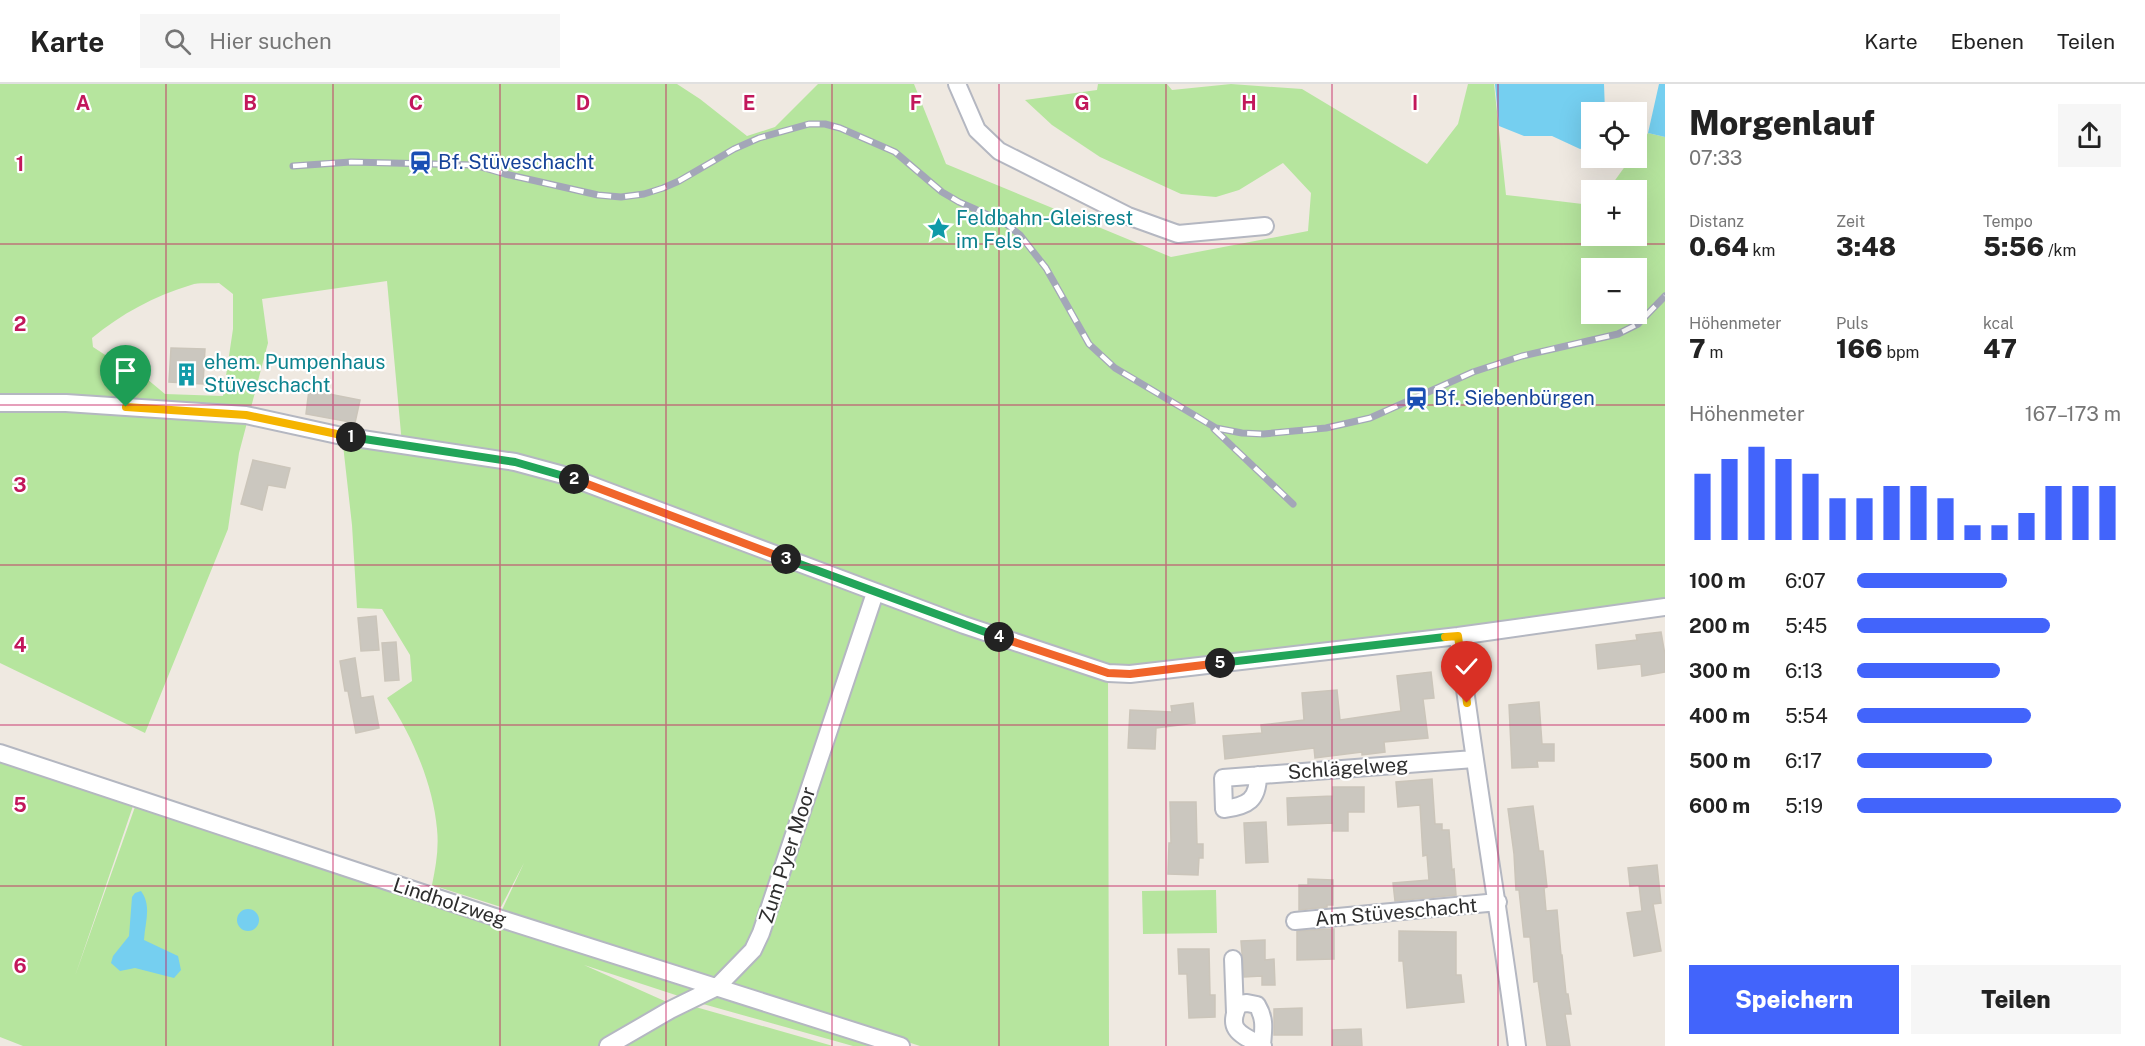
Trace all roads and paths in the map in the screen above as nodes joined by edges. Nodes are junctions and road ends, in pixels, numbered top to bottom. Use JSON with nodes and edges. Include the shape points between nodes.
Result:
{"nodes":[{"id":1,"x":957,"y":84,"type":"edge"},
{"id":2,"x":1265,"y":226,"type":"dead end"},
{"id":3,"x":0,"y":403,"type":"edge"},
{"id":4,"x":875,"y":592,"type":"junction"},
{"id":5,"x":1665,"y":607,"type":"edge"},
{"id":6,"x":1458,"y":636,"type":"junction"},
{"id":7,"x":0,"y":753,"type":"edge"},
{"id":8,"x":1474,"y":759,"type":"junction"},
{"id":9,"x":1258,"y":775,"type":"junction"},
{"id":10,"x":1498,"y":902,"type":"junction"},
{"id":11,"x":1294,"y":921,"type":"dead end"},
{"id":12,"x":1233,"y":959,"type":"dead end"},
{"id":13,"x":717,"y":987,"type":"junction"},
{"id":14,"x":1235,"y":1013,"type":"junction"},
{"id":15,"x":608,"y":1046,"type":"edge"},
{"id":16,"x":901,"y":1046,"type":"edge"},
{"id":17,"x":1262,"y":1046,"type":"edge"},
{"id":18,"x":1516,"y":1046,"type":"edge"}],
"edges":[{"from":1,"to":2,"type":"street","via":[[977,130],[999,151],[1128,216],[1178,234]]},
{"from":3,"to":4,"type":"street","via":[[66,403],[246,415],[342,436],[515,462],[567,476]]},
{"from":4,"to":6,"type":"street","via":[[1108,673],[1130,674]]},
{"from":4,"to":13,"type":"street","name":"Zum Pyer Moor","via":[[761,933],[753,950]]},
{"from":5,"to":6,"type":"street"},
{"from":6,"to":8,"type":"street","name":"Am Stüveschacht"},
{"from":7,"to":13,"type":"street","name":"Lindholzweg"},
{"from":8,"to":9,"type":"street","name":"Schlägelweg"},
{"from":8,"to":10,"type":"street","name":"Am Stüveschacht"},
{"from":9,"to":9,"type":"street","name":"Schlägelweg","via":[[1222,778],[1224,808],[1250,802],[1258,789]]},
{"from":10,"to":11,"type":"street","name":"Am Stüveschacht"},
{"from":10,"to":18,"type":"street","name":"Am Stüveschacht"},
{"from":12,"to":14,"type":"street"},
{"from":13,"to":15,"type":"street","name":"Zum Pyer Moor"},
{"from":13,"to":16,"type":"street","name":"Lindholzweg"},
{"from":14,"to":17,"type":"street","via":[[1234,1025],[1239,1034]]},
{"from":14,"to":17,"type":"street","via":[[1239,1004],[1257,1005],[1265,1026]]}]}
